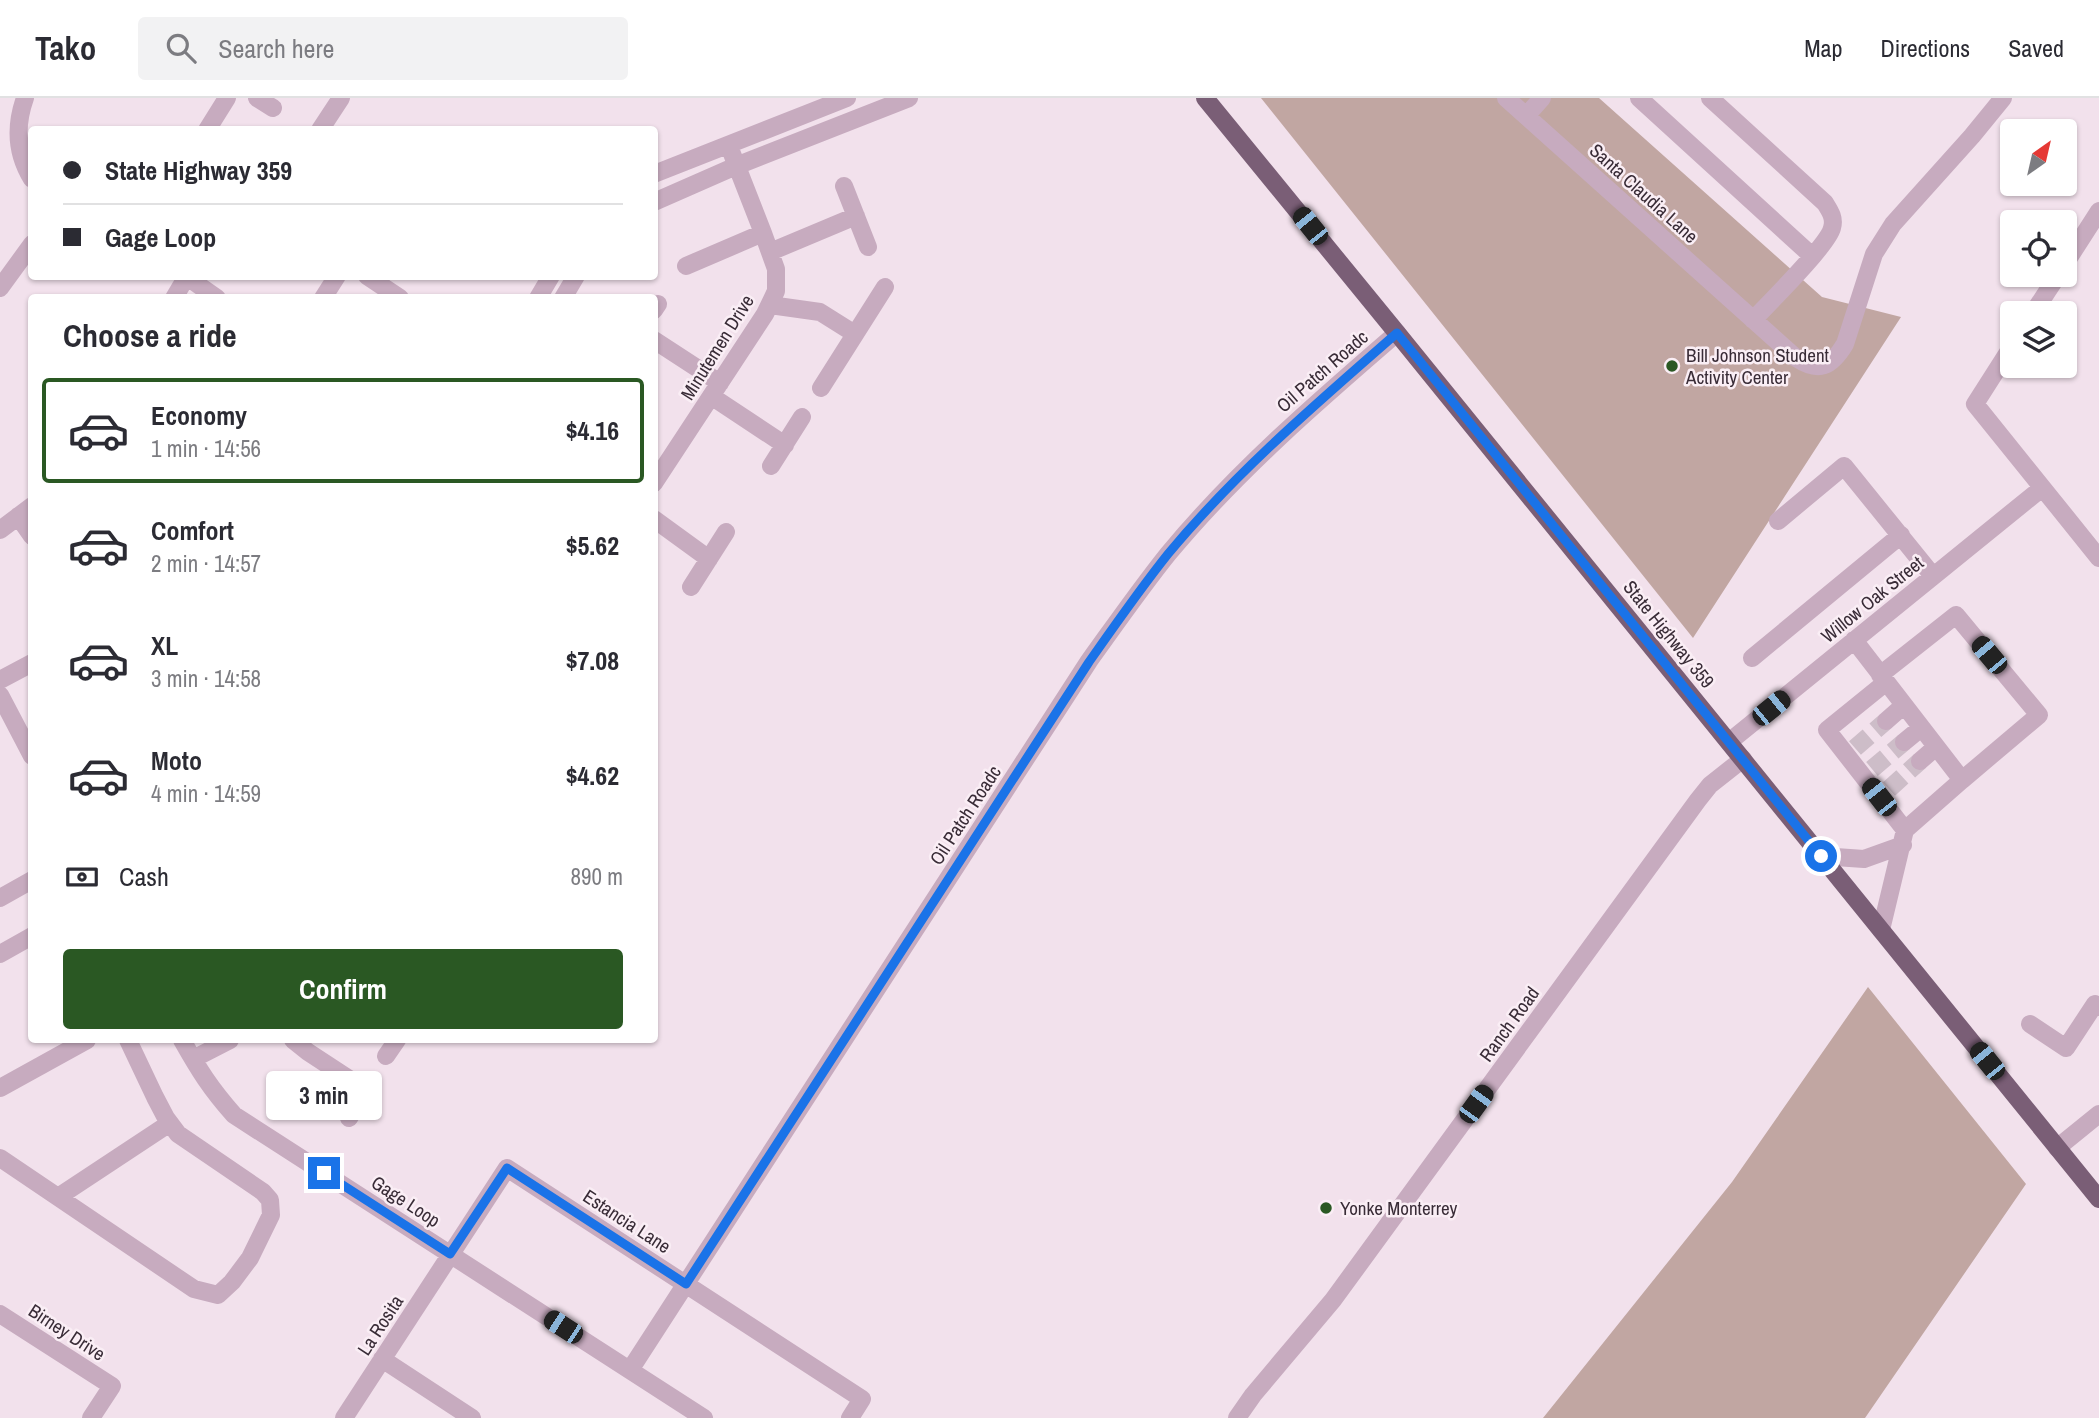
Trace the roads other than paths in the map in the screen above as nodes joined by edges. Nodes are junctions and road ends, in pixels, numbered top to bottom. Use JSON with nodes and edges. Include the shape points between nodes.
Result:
{"nodes":[{"id":1,"x":25,"y":98,"type":"edge"},
{"id":2,"x":227,"y":98,"type":"edge"},
{"id":3,"x":341,"y":98,"type":"edge"},
{"id":4,"x":847,"y":98,"type":"edge"},
{"id":5,"x":909,"y":98,"type":"edge"},
{"id":6,"x":1205,"y":98,"type":"edge"},
{"id":7,"x":1506,"y":98,"type":"edge"},
{"id":8,"x":1542,"y":98,"type":"edge"},
{"id":9,"x":1639,"y":98,"type":"edge"},
{"id":10,"x":1710,"y":98,"type":"edge"},
{"id":11,"x":2003,"y":98,"type":"edge"},
{"id":12,"x":1526,"y":116,"type":"junction"},
{"id":13,"x":210,"y":126,"type":"edge"},
{"id":14,"x":323,"y":126,"type":"edge"},
{"id":15,"x":729,"y":146,"type":"junction"},
{"id":16,"x":736,"y":166,"type":"junction"},
{"id":17,"x":28,"y":171,"type":"edge"},
{"id":18,"x":658,"y":173,"type":"edge"},
{"id":19,"x":844,"y":186,"type":"dead end"},
{"id":20,"x":658,"y":200,"type":"edge"},
{"id":21,"x":2099,"y":211,"type":"edge"},
{"id":22,"x":856,"y":216,"type":"junction"},
{"id":23,"x":764,"y":233,"type":"junction"},
{"id":24,"x":2077,"y":245,"type":"edge"},
{"id":25,"x":28,"y":247,"type":"edge"},
{"id":26,"x":868,"y":247,"type":"dead end"},
{"id":27,"x":770,"y":252,"type":"junction"},
{"id":28,"x":1812,"y":256,"type":"junction"},
{"id":29,"x":7,"y":264,"type":"edge"},
{"id":30,"x":685,"y":266,"type":"dead end"},
{"id":31,"x":191,"y":280,"type":"edge"},
{"id":32,"x":374,"y":280,"type":"edge"},
{"id":33,"x":885,"y":287,"type":"dead end"},
{"id":34,"x":0,"y":288,"type":"edge"},
{"id":35,"x":211,"y":294,"type":"edge"},
{"id":36,"x":394,"y":294,"type":"edge"},
{"id":37,"x":770,"y":305,"type":"junction"},
{"id":38,"x":1753,"y":320,"type":"junction"},
{"id":39,"x":1397,"y":333,"type":"junction"},
{"id":40,"x":855,"y":334,"type":"junction"},
{"id":41,"x":658,"y":343,"type":"edge"},
{"id":42,"x":2000,"y":365,"type":"edge"},
{"id":43,"x":821,"y":388,"type":"dead end"},
{"id":44,"x":716,"y":390,"type":"junction"},
{"id":45,"x":802,"y":417,"type":"dead end"},
{"id":46,"x":785,"y":444,"type":"junction"},
{"id":47,"x":771,"y":466,"type":"dead end"},
{"id":48,"x":658,"y":477,"type":"edge"},
{"id":49,"x":2042,"y":488,"type":"junction"},
{"id":50,"x":25,"y":511,"type":"edge"},
{"id":51,"x":1778,"y":521,"type":"dead end"},
{"id":52,"x":658,"y":522,"type":"edge"},
{"id":53,"x":0,"y":530,"type":"edge"},
{"id":54,"x":726,"y":532,"type":"dead end"},
{"id":55,"x":1900,"y":535,"type":"junction"},
{"id":56,"x":2099,"y":558,"type":"edge"},
{"id":57,"x":709,"y":559,"type":"junction"},
{"id":58,"x":1933,"y":576,"type":"junction"},
{"id":59,"x":691,"y":587,"type":"dead end"},
{"id":60,"x":1854,"y":640,"type":"junction"},
{"id":61,"x":1752,"y":658,"type":"dead end"},
{"id":62,"x":28,"y":665,"type":"edge"},
{"id":63,"x":1882,"y":679,"type":"junction"},
{"id":64,"x":0,"y":680,"type":"edge"},
{"id":65,"x":0,"y":695,"type":"edge"},
{"id":66,"x":1903,"y":706,"type":"junction"},
{"id":67,"x":1886,"y":720,"type":"tunnel mouth"},
{"id":68,"x":1921,"y":728,"type":"junction"},
{"id":69,"x":1729,"y":742,"type":"junction"},
{"id":70,"x":1904,"y":742,"type":"tunnel mouth"},
{"id":71,"x":1936,"y":747,"type":"junction"},
{"id":72,"x":28,"y":748,"type":"edge"},
{"id":73,"x":1743,"y":759,"type":"junction"},
{"id":74,"x":1920,"y":761,"type":"tunnel mouth"},
{"id":75,"x":1962,"y":780,"type":"junction"},
{"id":76,"x":1904,"y":838,"type":"junction"},
{"id":77,"x":1821,"y":856,"type":"junction"},
{"id":78,"x":28,"y":882,"type":"edge"},
{"id":79,"x":0,"y":898,"type":"edge"},
{"id":80,"x":1881,"y":930,"type":"junction"},
{"id":81,"x":28,"y":938,"type":"edge"},
{"id":82,"x":0,"y":954,"type":"edge"},
{"id":83,"x":2098,"y":1003,"type":"edge"},
{"id":84,"x":2030,"y":1024,"type":"dead end"},
{"id":85,"x":82,"y":1043,"type":"edge"},
{"id":86,"x":129,"y":1043,"type":"edge"},
{"id":87,"x":184,"y":1043,"type":"edge"},
{"id":88,"x":224,"y":1043,"type":"edge"},
{"id":89,"x":296,"y":1043,"type":"edge"},
{"id":90,"x":395,"y":1043,"type":"edge"},
{"id":91,"x":386,"y":1056,"type":"dead end"},
{"id":92,"x":193,"y":1059,"type":"junction"},
{"id":93,"x":0,"y":1088,"type":"edge"},
{"id":94,"x":2099,"y":1114,"type":"edge"},
{"id":95,"x":349,"y":1118,"type":"dead end"},
{"id":96,"x":170,"y":1123,"type":"junction"},
{"id":97,"x":2057,"y":1147,"type":"junction"},
{"id":98,"x":0,"y":1158,"type":"edge"},
{"id":99,"x":58,"y":1197,"type":"junction"},
{"id":100,"x":2099,"y":1199,"type":"edge"},
{"id":101,"x":450,"y":1254,"type":"junction"},
{"id":102,"x":686,"y":1284,"type":"junction"},
{"id":103,"x":0,"y":1314,"type":"edge"},
{"id":104,"x":382,"y":1359,"type":"junction"},
{"id":105,"x":630,"y":1370,"type":"junction"},
{"id":106,"x":91,"y":1418,"type":"edge"},
{"id":107,"x":344,"y":1418,"type":"edge"},
{"id":108,"x":472,"y":1418,"type":"edge"},
{"id":109,"x":704,"y":1418,"type":"edge"},
{"id":110,"x":850,"y":1418,"type":"edge"},
{"id":111,"x":1237,"y":1418,"type":"edge"}],
"edges":[{"from":1,"to":17,"type":"street","via":[[17,137]]},
{"from":2,"to":13,"type":"street"},
{"from":3,"to":14,"type":"street"},
{"from":4,"to":15,"type":"street"},
{"from":5,"to":16,"type":"street"},
{"from":6,"to":39,"type":"main road","name":"State Highway 359"},
{"from":7,"to":12,"type":"street","name":"Santa Claudia Lane"},
{"from":8,"to":12,"type":"street"},
{"from":9,"to":28,"type":"street"},
{"from":10,"to":28,"type":"street","via":[[1825,203],[1833,216],[1832,231]]},
{"from":11,"to":38,"type":"street","name":"Santa Claudia Lane","via":[[1882,239],[1845,344],[1832,361],[1810,367]]},
{"from":12,"to":38,"type":"street","name":"Santa Claudia Lane"},
{"from":15,"to":16,"type":"street","name":"Minutemen Drive"},
{"from":15,"to":18,"type":"street"},
{"from":16,"to":20,"type":"street"},
{"from":16,"to":23,"type":"street","name":"Minutemen Drive"},
{"from":19,"to":22,"type":"street"},
{"from":21,"to":24,"type":"street"},
{"from":22,"to":26,"type":"street"},
{"from":22,"to":27,"type":"street"},
{"from":23,"to":27,"type":"street","name":"Minutemen Drive"},
{"from":23,"to":30,"type":"street"},
{"from":25,"to":29,"type":"street"},
{"from":27,"to":37,"type":"street","name":"Minutemen Drive","via":[[777,281]]},
{"from":28,"to":38,"type":"street"},
{"from":29,"to":34,"type":"street"},
{"from":31,"to":35,"type":"street"},
{"from":32,"to":36,"type":"street"},
{"from":33,"to":40,"type":"street"},
{"from":37,"to":40,"type":"street","via":[[820,312]]},
{"from":37,"to":44,"type":"street","name":"Minutemen Drive"},
{"from":39,"to":69,"type":"main road","name":"State Highway 359"},
{"from":39,"to":102,"type":"street","name":"Oil Patch Roadc","via":[[1281,435],[1205,513],[1135,596]]},
{"from":40,"to":43,"type":"street"},
{"from":41,"to":44,"type":"street"},
{"from":42,"to":49,"type":"street","via":[[1975,404]]},
{"from":44,"to":46,"type":"street"},
{"from":44,"to":48,"type":"street","name":"Minutemen Drive"},
{"from":45,"to":46,"type":"street"},
{"from":46,"to":47,"type":"street"},
{"from":49,"to":56,"type":"street"},
{"from":49,"to":58,"type":"street","name":"Willow Oak Street"},
{"from":50,"to":53,"type":"street"},
{"from":51,"to":55,"type":"street","via":[[1844,466]]},
{"from":52,"to":57,"type":"street"},
{"from":54,"to":57,"type":"street"},
{"from":55,"to":58,"type":"street"},
{"from":55,"to":61,"type":"street"},
{"from":57,"to":59,"type":"street"},
{"from":58,"to":60,"type":"street","name":"Willow Oak Street"},
{"from":60,"to":63,"type":"street"},
{"from":60,"to":69,"type":"street","name":"Willow Oak Street"},
{"from":62,"to":64,"type":"street"},
{"from":63,"to":66,"type":"street"},
{"from":63,"to":75,"type":"street","via":[[1956,615],[2039,715]]},
{"from":63,"to":76,"type":"street","via":[[1826,730],[1884,793]]},
{"from":65,"to":72,"type":"street"},
{"from":66,"to":67,"type":"street"},
{"from":66,"to":68,"type":"street"},
{"from":68,"to":70,"type":"street"},
{"from":68,"to":71,"type":"street"},
{"from":69,"to":73,"type":"main road","name":"State Highway 359"},
{"from":71,"to":74,"type":"street"},
{"from":71,"to":75,"type":"street"},
{"from":73,"to":77,"type":"main road","name":"State Highway 359"},
{"from":73,"to":111,"type":"street","name":"Ranch Road","via":[[1698,800],[1342,1289]]},
{"from":75,"to":76,"type":"street"},
{"from":76,"to":77,"type":"street","via":[[1864,859]]},
{"from":76,"to":80,"type":"street"},
{"from":77,"to":80,"type":"main road","name":"State Highway 359"},
{"from":78,"to":79,"type":"street"},
{"from":80,"to":97,"type":"main road","name":"State Highway 359"},
{"from":81,"to":82,"type":"street"},
{"from":83,"to":84,"type":"street","via":[[2066,1048]]},
{"from":85,"to":93,"type":"street"},
{"from":86,"to":96,"type":"street"},
{"from":87,"to":92,"type":"street","name":"Gage Loop"},
{"from":88,"to":92,"type":"street"},
{"from":89,"to":95,"type":"street","via":[[366,1090]]},
{"from":90,"to":91,"type":"street"},
{"from":92,"to":101,"type":"street","name":"Gage Loop","via":[[234,1115]]},
{"from":94,"to":97,"type":"street"},
{"from":96,"to":99,"type":"street"},
{"from":96,"to":99,"type":"street","via":[[178,1134],[270,1200],[271,1215],[250,1258],[218,1295],[194,1289]]},
{"from":97,"to":100,"type":"main road","name":"State Highway 359"},
{"from":98,"to":99,"type":"street"},
{"from":101,"to":102,"type":"street","name":"Estancia Lane","via":[[507,1168]]},
{"from":101,"to":104,"type":"street","name":"La Rosita"},
{"from":101,"to":105,"type":"street","name":"Gage Loop"},
{"from":102,"to":105,"type":"street","name":"Oil Patch Roadc"},
{"from":102,"to":110,"type":"street","name":"Estancia Lane","via":[[862,1399]]},
{"from":103,"to":106,"type":"street","name":"Birney Drive","via":[[112,1386]]},
{"from":104,"to":107,"type":"street","name":"La Rosita"},
{"from":104,"to":108,"type":"street"},
{"from":105,"to":109,"type":"street","name":"Gage Loop"}]}
